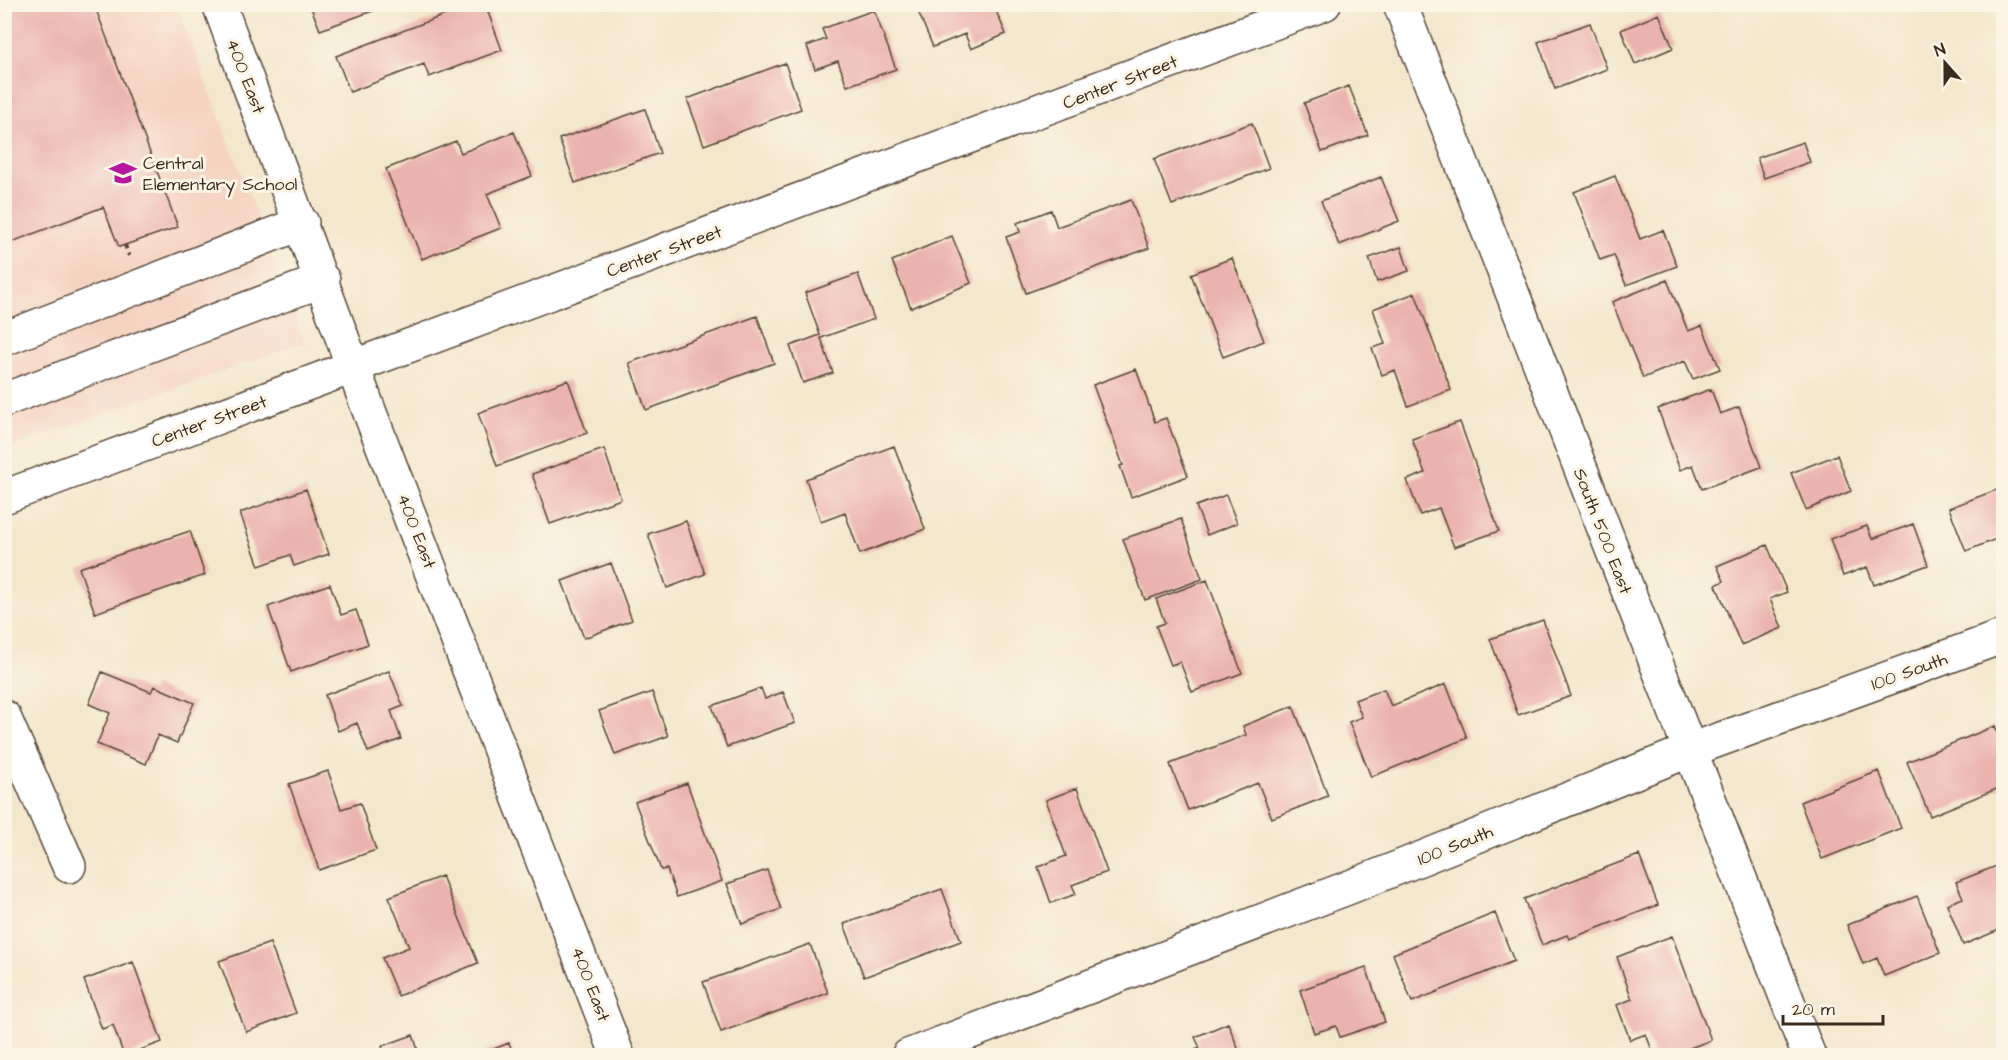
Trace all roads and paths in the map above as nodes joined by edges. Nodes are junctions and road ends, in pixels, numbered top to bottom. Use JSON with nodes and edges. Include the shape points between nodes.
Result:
{"nodes":[{"id":1,"x":219,"y":4,"type":"edge"},
{"id":2,"x":1324,"y":4,"type":"edge"},
{"id":3,"x":1400,"y":4,"type":"edge"},
{"id":4,"x":302,"y":223,"type":"junction"},
{"id":5,"x":323,"y":280,"type":"junction"},
{"id":6,"x":4,"y":339,"type":"edge"},
{"id":7,"x":354,"y":367,"type":"junction"},
{"id":8,"x":4,"y":400,"type":"edge"},
{"id":9,"x":4,"y":498,"type":"edge"},
{"id":10,"x":2004,"y":636,"type":"edge"},
{"id":11,"x":4,"y":717,"type":"edge"},
{"id":12,"x":1688,"y":751,"type":"junction"},
{"id":13,"x":69,"y":866,"type":"dead end"},
{"id":14,"x":618,"y":1056,"type":"edge"},
{"id":15,"x":908,"y":1056,"type":"edge"},
{"id":16,"x":1809,"y":1056,"type":"edge"}],
"edges":[{"from":1,"to":4,"type":"street","name":"400 East"},
{"from":2,"to":7,"type":"street","name":"Center Street"},
{"from":3,"to":12,"type":"street","name":"South 500 East"},
{"from":4,"to":5,"type":"street","name":"400 East"},
{"from":4,"to":6,"type":"street"},
{"from":5,"to":7,"type":"street","name":"400 East"},
{"from":5,"to":8,"type":"street"},
{"from":7,"to":9,"type":"street","name":"Center Street"},
{"from":7,"to":14,"type":"street","name":"400 East"},
{"from":10,"to":12,"type":"street","name":"100 South"},
{"from":11,"to":13,"type":"street"},
{"from":12,"to":15,"type":"street","name":"100 South","via":[[1339,891]]},
{"from":12,"to":16,"type":"street","name":"South 500 East"}]}
